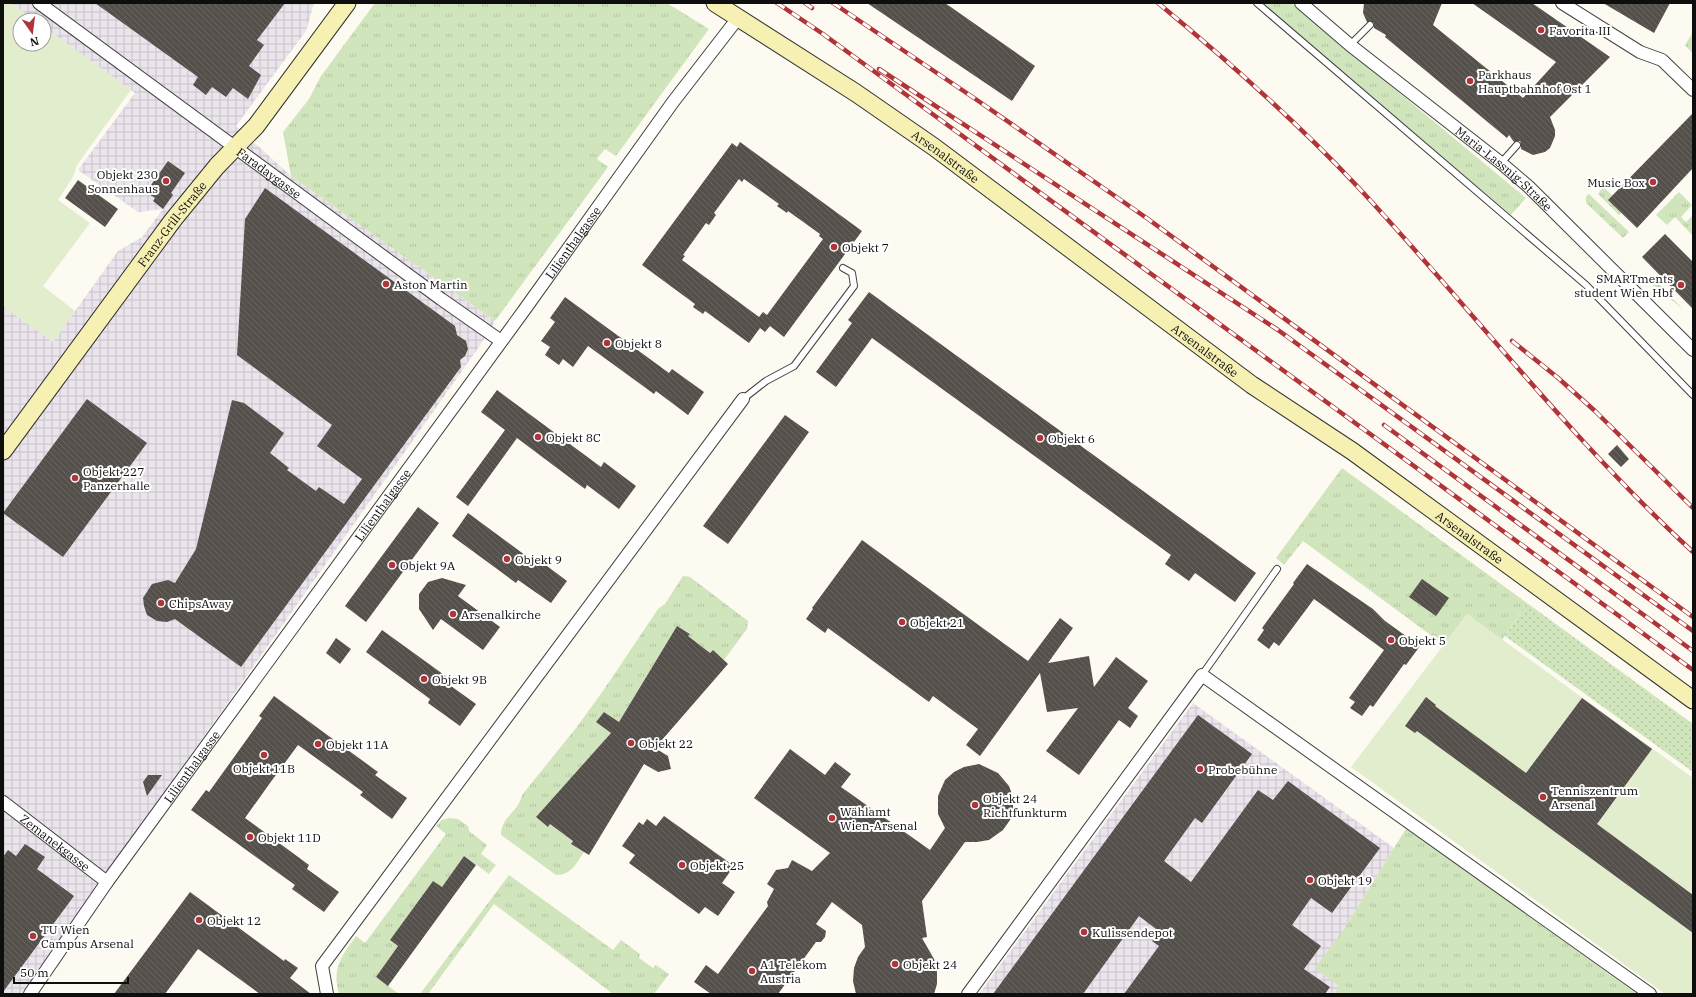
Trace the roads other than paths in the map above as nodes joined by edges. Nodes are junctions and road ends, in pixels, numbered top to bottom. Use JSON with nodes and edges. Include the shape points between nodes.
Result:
{"nodes":[{"id":1,"x":39,"y":3,"type":"edge"},
{"id":2,"x":347,"y":3,"type":"edge"},
{"id":3,"x":715,"y":3,"type":"edge"},
{"id":4,"x":1257,"y":3,"type":"edge"},
{"id":5,"x":1301,"y":3,"type":"edge"},
{"id":6,"x":1562,"y":3,"type":"edge"},
{"id":7,"x":738,"y":18,"type":"junction"},
{"id":8,"x":1370,"y":25,"type":"dead end"},
{"id":9,"x":1350,"y":45,"type":"junction"},
{"id":10,"x":1693,"y":90,"type":"edge"},
{"id":11,"x":1517,"y":144,"type":"dead end"},
{"id":12,"x":236,"y":147,"type":"junction"},
{"id":13,"x":1501,"y":163,"type":"junction"},
{"id":14,"x":843,"y":268,"type":"dead end"},
{"id":15,"x":501,"y":341,"type":"junction"},
{"id":16,"x":1693,"y":350,"type":"edge"},
{"id":17,"x":1693,"y":395,"type":"edge"},
{"id":18,"x":742,"y":399,"type":"joint"},
{"id":19,"x":3,"y":451,"type":"edge"},
{"id":20,"x":1277,"y":569,"type":"dead end"},
{"id":21,"x":1202,"y":675,"type":"junction"},
{"id":22,"x":1693,"y":700,"type":"edge"},
{"id":23,"x":3,"y":802,"type":"edge"},
{"id":24,"x":108,"y":882,"type":"junction"},
{"id":25,"x":30,"y":994,"type":"edge"},
{"id":26,"x":327,"y":994,"type":"edge"},
{"id":27,"x":968,"y":994,"type":"edge"},
{"id":28,"x":1650,"y":994,"type":"edge"}],
"edges":[{"from":1,"to":12,"type":"street","name":"Faradaygasse"},
{"from":2,"to":12,"type":"main road","name":"Franz-Grill-Straße","via":[[275,101]]},
{"from":3,"to":7,"type":"main road","name":"Arsenalstraße"},
{"from":4,"to":17,"type":"lane","via":[[1586,284]]},
{"from":5,"to":9,"type":"street","name":"Maria-Lassnig-Straße"},
{"from":6,"to":10,"type":"street","via":[[1640,52],[1662,60]]},
{"from":7,"to":15,"type":"street","name":"Lilienthalgasse","via":[[673,102]]},
{"from":7,"to":22,"type":"main road","name":"Arsenalstraße","via":[[934,147],[1246,380],[1352,451]]},
{"from":8,"to":9,"type":"lane"},
{"from":9,"to":13,"type":"street","name":"Maria-Lassnig-Straße"},
{"from":11,"to":13,"type":"lane"},
{"from":12,"to":15,"type":"street","name":"Faradaygasse"},
{"from":12,"to":19,"type":"main road","name":"Franz-Grill-Straße","via":[[173,220]]},
{"from":13,"to":16,"type":"street","name":"Maria-Lassnig-Straße","via":[[1529,187]]},
{"from":14,"to":18,"type":"lane","via":[[852,273],[854,286],[794,366],[766,381]]},
{"from":15,"to":24,"type":"street","name":"Lilienthalgasse"},
{"from":18,"to":26,"type":"street","via":[[322,966]]},
{"from":20,"to":21,"type":"lane"},
{"from":21,"to":27,"type":"street"},
{"from":21,"to":28,"type":"street"},
{"from":23,"to":24,"type":"street","name":"Zemanekgasse"},
{"from":24,"to":25,"type":"street","name":"Lilienthalgasse"}]}
